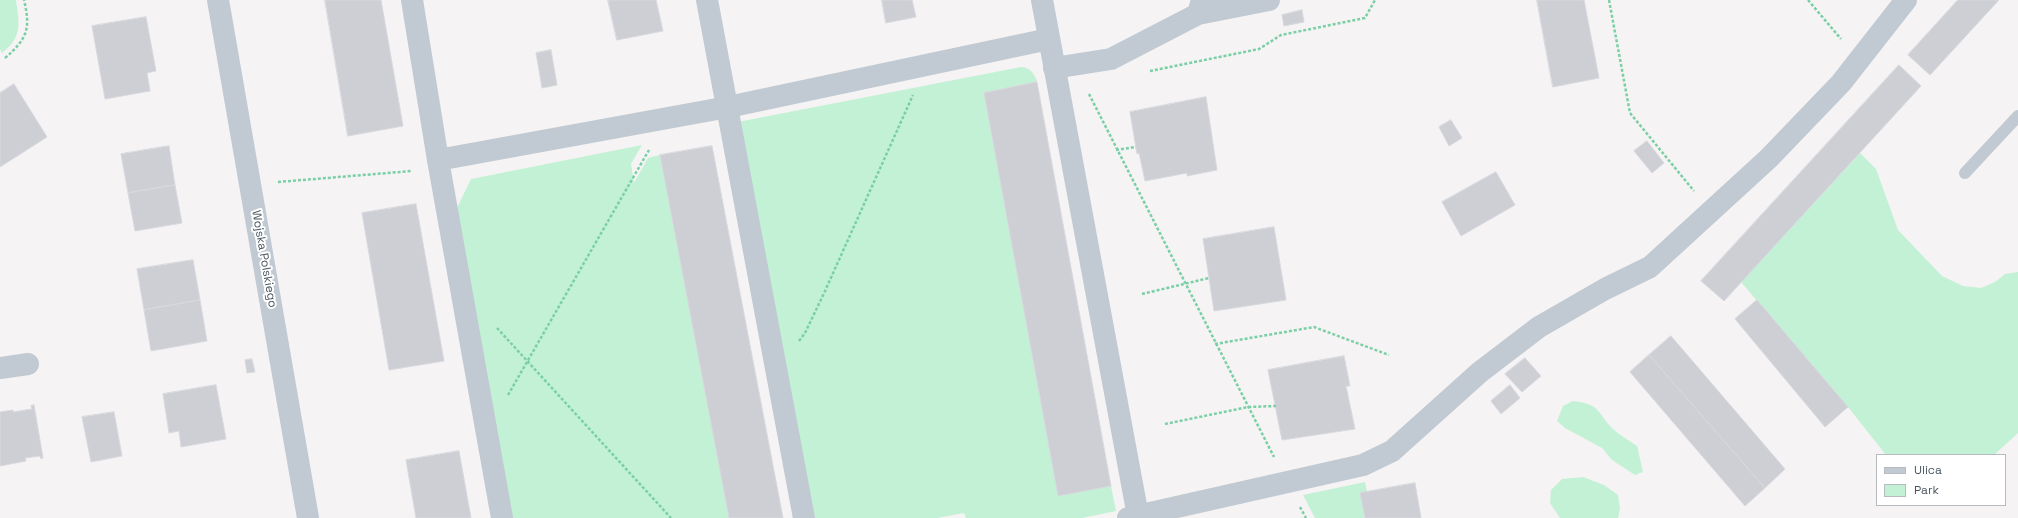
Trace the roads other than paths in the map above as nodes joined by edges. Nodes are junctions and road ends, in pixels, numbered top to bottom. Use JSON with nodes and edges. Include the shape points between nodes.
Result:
{"nodes":[{"id":1,"x":218,"y":0,"type":"edge"},
{"id":2,"x":412,"y":0,"type":"edge"},
{"id":3,"x":707,"y":0,"type":"edge"},
{"id":4,"x":1042,"y":0,"type":"edge"},
{"id":5,"x":1269,"y":0,"type":"edge"},
{"id":6,"x":1906,"y":0,"type":"edge"},
{"id":7,"x":1200,"y":7,"type":"edge"},
{"id":8,"x":1049,"y":39,"type":"junction"},
{"id":9,"x":1054,"y":68,"type":"junction"},
{"id":10,"x":728,"y":107,"type":"junction"},
{"id":11,"x":2018,"y":116,"type":"edge"},
{"id":12,"x":439,"y":165,"type":"junction"},
{"id":13,"x":1965,"y":173,"type":"dead end"},
{"id":14,"x":28,"y":364,"type":"dead end"},
{"id":15,"x":0,"y":368,"type":"edge"},
{"id":16,"x":1133,"y":517,"type":"edge"},
{"id":17,"x":308,"y":518,"type":"edge"},
{"id":18,"x":502,"y":518,"type":"edge"},
{"id":19,"x":804,"y":518,"type":"edge"}],
"edges":[{"from":1,"to":17,"type":"street","name":"Wojska Polskiego"},
{"from":2,"to":12,"type":"street"},
{"from":3,"to":10,"type":"street"},
{"from":4,"to":8,"type":"street"},
{"from":5,"to":7,"type":"street"},
{"from":6,"to":16,"type":"street","via":[[1841,83],[1759,169],[1650,267],[1605,289],[1533,332],[1480,372],[1392,451],[1363,465]]},
{"from":7,"to":9,"type":"street","via":[[1111,59]]},
{"from":8,"to":9,"type":"street"},
{"from":8,"to":10,"type":"street"},
{"from":9,"to":16,"type":"street"},
{"from":10,"to":12,"type":"street"},
{"from":10,"to":19,"type":"street"},
{"from":11,"to":13,"type":"lane"},
{"from":12,"to":18,"type":"street"},
{"from":14,"to":15,"type":"street"}]}
